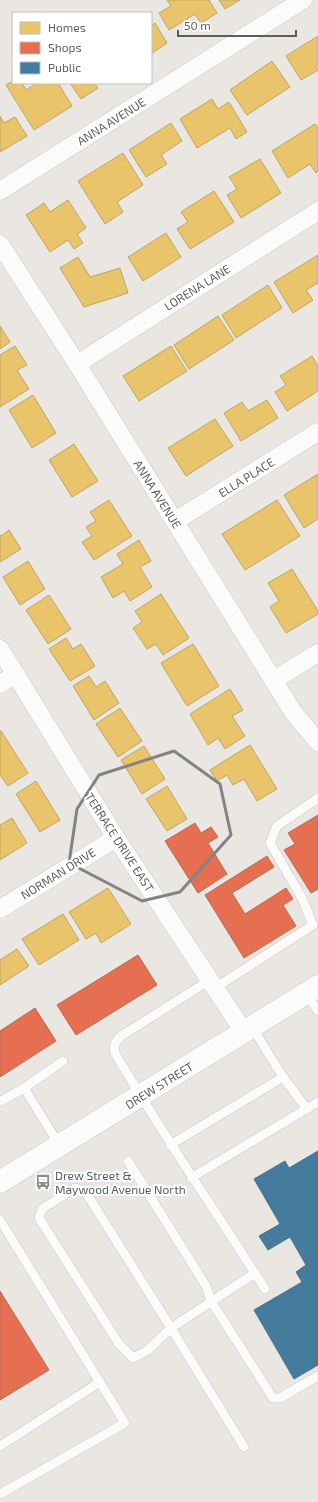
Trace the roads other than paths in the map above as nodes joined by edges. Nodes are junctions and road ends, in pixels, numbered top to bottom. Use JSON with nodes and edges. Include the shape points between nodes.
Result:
{"nodes":[{"id":1,"x":303,"y":0,"type":"edge"},
{"id":2,"x":0,"y":191,"type":"edge"},
{"id":3,"x":318,"y":211,"type":"edge"},
{"id":4,"x":0,"y":244,"type":"edge"},
{"id":5,"x":76,"y":364,"type":"junction"},
{"id":6,"x":318,"y":432,"type":"edge"},
{"id":7,"x":174,"y":521,"type":"junction"},
{"id":8,"x":0,"y":650,"type":"edge"},
{"id":9,"x":318,"y":653,"type":"edge"},
{"id":10,"x":16,"y":674,"type":"junction"},
{"id":11,"x":274,"y":680,"type":"junction"},
{"id":12,"x":0,"y":684,"type":"edge"},
{"id":13,"x":318,"y":742,"type":"edge"},
{"id":14,"x":318,"y":798,"type":"edge"},
{"id":15,"x":116,"y":838,"type":"junction"},
{"id":16,"x":0,"y":909,"type":"edge"},
{"id":17,"x":313,"y":925,"type":"junction"},
{"id":18,"x":318,"y":933,"type":"edge"},
{"id":19,"x":212,"y":984,"type":"junction"},
{"id":20,"x":312,"y":990,"type":"edge"},
{"id":21,"x":318,"y":1011,"type":"edge"},
{"id":22,"x":248,"y":1029,"type":"junction"},
{"id":23,"x":63,"y":1061,"type":"dead end"},
{"id":24,"x":283,"y":1077,"type":"junction"},
{"id":25,"x":24,"y":1088,"type":"junction"},
{"id":26,"x":140,"y":1096,"type":"junction"},
{"id":27,"x":1,"y":1101,"type":"edge"},
{"id":28,"x":318,"y":1102,"type":"edge"},
{"id":29,"x":307,"y":1108,"type":"junction"},
{"id":30,"x":170,"y":1145,"type":"junction"},
{"id":31,"x":60,"y":1146,"type":"junction"},
{"id":32,"x":128,"y":1161,"type":"dead end"},
{"id":33,"x":192,"y":1178,"type":"junction"},
{"id":34,"x":0,"y":1182,"type":"edge"},
{"id":35,"x":0,"y":1220,"type":"edge"},
{"id":36,"x":255,"y":1273,"type":"junction"},
{"id":37,"x":265,"y":1289,"type":"dead end"},
{"id":38,"x":211,"y":1301,"type":"junction"},
{"id":39,"x":171,"y":1328,"type":"junction"},
{"id":40,"x":318,"y":1376,"type":"edge"},
{"id":41,"x":100,"y":1382,"type":"junction"},
{"id":42,"x":0,"y":1446,"type":"edge"},
{"id":43,"x":244,"y":1447,"type":"dead end"},
{"id":44,"x":0,"y":1494,"type":"edge"},
{"id":45,"x":0,"y":1498,"type":"edge"},
{"id":46,"x":2,"y":1502,"type":"edge"}],
"edges":[{"from":1,"to":2,"type":"street","name":"ANNA AVENUE"},
{"from":3,"to":5,"type":"street","name":"LORENA LANE"},
{"from":4,"to":5,"type":"street","name":"ANNA AVENUE"},
{"from":5,"to":7,"type":"street","name":"ANNA AVENUE"},
{"from":6,"to":7,"type":"street","name":"ELLA PLACE"},
{"from":7,"to":11,"type":"street","name":"ANNA AVENUE"},
{"from":8,"to":10,"type":"street","name":"TERRACE DRIVE EAST"},
{"from":9,"to":11,"type":"street"},
{"from":10,"to":12,"type":"street"},
{"from":10,"to":15,"type":"street","name":"TERRACE DRIVE EAST"},
{"from":11,"to":13,"type":"street","name":"ANNA AVENUE","via":[[293,712]]},
{"from":14,"to":17,"type":"lane","via":[[277,826],[270,843],[302,898]]},
{"from":15,"to":16,"type":"street","name":"NORMAN DRIVE"},
{"from":15,"to":19,"type":"street","name":"TERRACE DRIVE EAST"},
{"from":17,"to":18,"type":"lane"},
{"from":17,"to":19,"type":"lane"},
{"from":19,"to":22,"type":"street","name":"TERRACE DRIVE EAST"},
{"from":19,"to":26,"type":"lane","via":[[121,1036],[115,1044],[116,1053]]},
{"from":20,"to":21,"type":"lane"},
{"from":20,"to":22,"type":"main road","name":"DREW STREET"},
{"from":22,"to":24,"type":"lane"},
{"from":22,"to":26,"type":"main road","name":"DREW STREET"},
{"from":23,"to":25,"type":"lane"},
{"from":24,"to":29,"type":"lane"},
{"from":24,"to":30,"type":"lane"},
{"from":25,"to":27,"type":"lane"},
{"from":25,"to":31,"type":"lane"},
{"from":26,"to":30,"type":"lane"},
{"from":26,"to":31,"type":"main road","name":"DREW STREET"},
{"from":28,"to":29,"type":"lane"},
{"from":29,"to":33,"type":"lane"},
{"from":30,"to":33,"type":"lane"},
{"from":31,"to":34,"type":"main road","name":"DREW STREET"},
{"from":32,"to":38,"type":"lane","via":[[206,1286]]},
{"from":33,"to":36,"type":"lane"},
{"from":35,"to":41,"type":"lane"},
{"from":36,"to":37,"type":"lane"},
{"from":36,"to":38,"type":"lane"},
{"from":38,"to":39,"type":"lane"},
{"from":38,"to":40,"type":"lane","via":[[273,1398],[280,1398]]},
{"from":39,"to":39,"type":"lane","via":[[148,1350],[133,1358],[119,1344],[39,1218],[42,1209],[75,1188],[85,1191]]},
{"from":39,"to":43,"type":"lane"},
{"from":41,"to":42,"type":"lane"},
{"from":41,"to":44,"type":"lane","via":[[125,1423]]},
{"from":45,"to":46,"type":"lane"}]}
